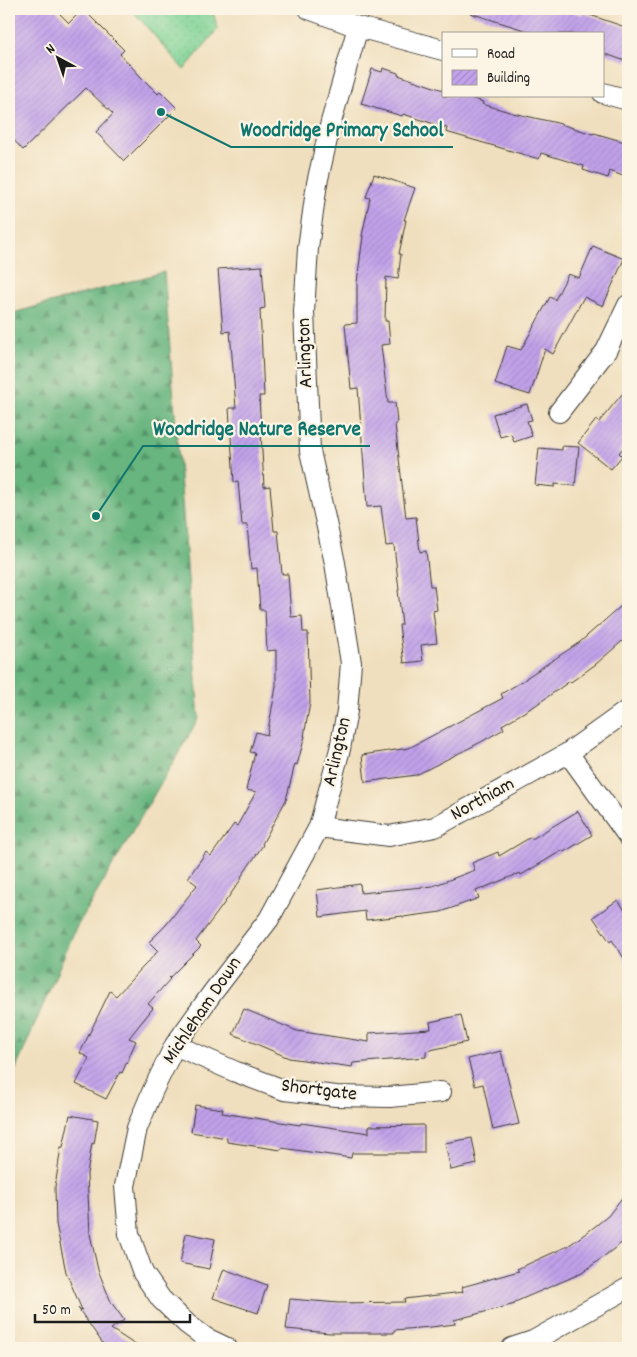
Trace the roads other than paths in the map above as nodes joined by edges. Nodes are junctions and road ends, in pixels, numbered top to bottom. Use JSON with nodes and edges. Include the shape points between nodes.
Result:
{"nodes":[{"id":1,"x":309,"y":9,"type":"edge"},
{"id":2,"x":358,"y":27,"type":"junction"},
{"id":3,"x":442,"y":50,"type":"edge"},
{"id":4,"x":604,"y":93,"type":"edge"},
{"id":5,"x":628,"y":100,"type":"edge"},
{"id":6,"x":628,"y":305,"type":"edge"},
{"id":7,"x":559,"y":412,"type":"dead end"},
{"id":8,"x":628,"y":710,"type":"edge"},
{"id":9,"x":568,"y":753,"type":"junction"},
{"id":10,"x":319,"y":827,"type":"junction"},
{"id":11,"x":628,"y":836,"type":"edge"},
{"id":12,"x":175,"y":1045,"type":"junction"},
{"id":13,"x":440,"y":1092,"type":"dead end"},
{"id":14,"x":628,"y":1288,"type":"edge"},
{"id":15,"x":227,"y":1348,"type":"edge"},
{"id":16,"x":512,"y":1348,"type":"edge"}],
"edges":[{"from":1,"to":2,"type":"street"},
{"from":2,"to":3,"type":"street"},
{"from":2,"to":10,"type":"street","name":"Arlington","via":[[317,183],[304,312],[310,451],[335,564],[351,663],[348,710]]},
{"from":4,"to":5,"type":"street"},
{"from":6,"to":7,"type":"street","via":[[606,352]]},
{"from":8,"to":9,"type":"street","name":"Northiam"},
{"from":9,"to":10,"type":"street","name":"Northiam","via":[[435,827],[389,836]]},
{"from":9,"to":11,"type":"street"},
{"from":10,"to":12,"type":"street","name":"Michleham Down","via":[[269,919]]},
{"from":12,"to":13,"type":"street","name":"Shortgate","via":[[284,1090],[336,1096],[390,1097]]},
{"from":12,"to":15,"type":"street","name":"Michleham Down","via":[[137,1128],[125,1186],[129,1234],[143,1273],[161,1299],[187,1324]]},
{"from":14,"to":16,"type":"street","via":[[533,1341]]}]}
